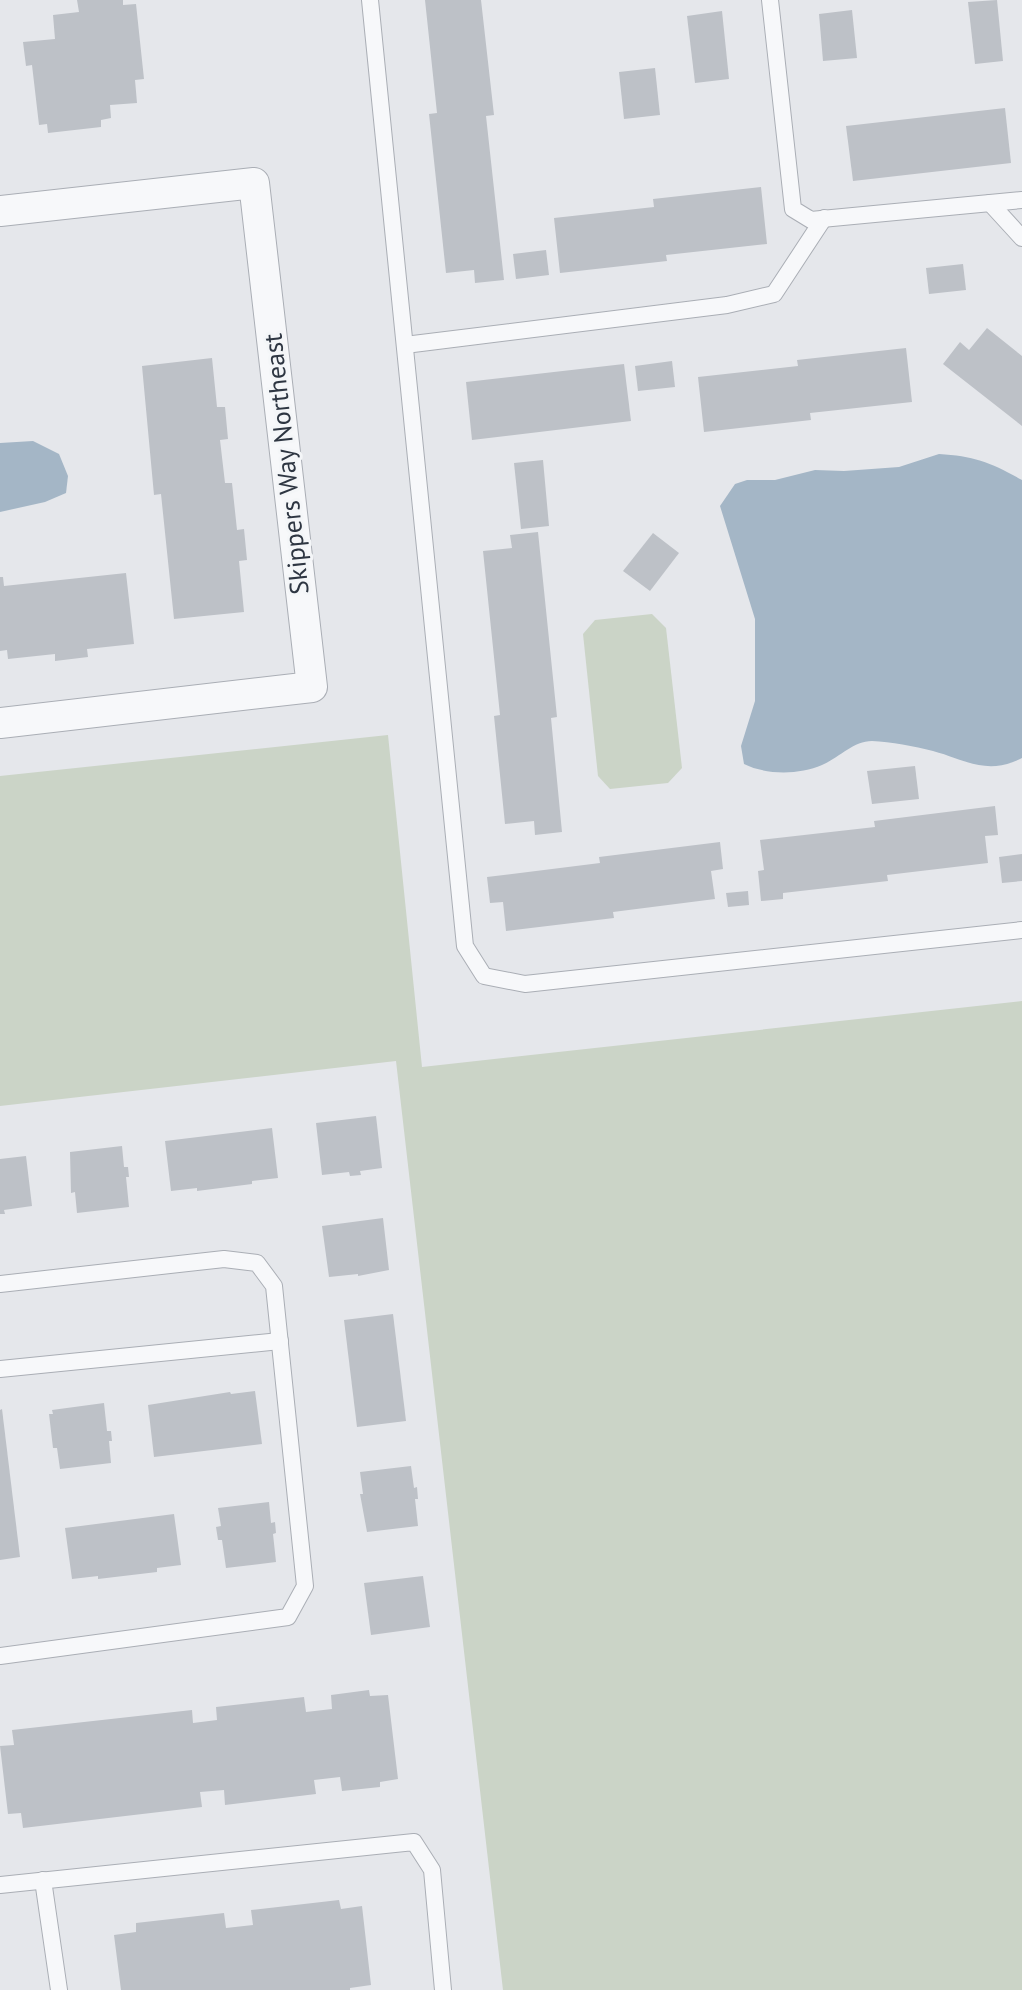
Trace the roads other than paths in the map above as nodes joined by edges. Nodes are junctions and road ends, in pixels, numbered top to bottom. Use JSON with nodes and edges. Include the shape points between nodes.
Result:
{"nodes":[{"id":1,"x":370,"y":0,"type":"edge"},
{"id":2,"x":770,"y":0,"type":"edge"},
{"id":3,"x":1022,"y":200,"type":"edge"},
{"id":4,"x":990,"y":203,"type":"junction"},
{"id":5,"x":0,"y":211,"type":"edge"},
{"id":6,"x":824,"y":218,"type":"junction"},
{"id":7,"x":1022,"y":238,"type":"edge"},
{"id":8,"x":405,"y":345,"type":"junction"},
{"id":9,"x":0,"y":723,"type":"edge"},
{"id":10,"x":1022,"y":930,"type":"edge"},
{"id":11,"x":0,"y":1284,"type":"edge"},
{"id":12,"x":280,"y":1341,"type":"junction"},
{"id":13,"x":0,"y":1369,"type":"edge"},
{"id":14,"x":0,"y":1656,"type":"edge"},
{"id":15,"x":43,"y":1880,"type":"junction"},
{"id":16,"x":0,"y":1885,"type":"edge"},
{"id":17,"x":59,"y":1990,"type":"edge"},
{"id":18,"x":443,"y":1990,"type":"edge"}],
"edges":[{"from":1,"to":8,"type":"lane"},
{"from":2,"to":6,"type":"lane","via":[[793,209],[811,220]]},
{"from":3,"to":4,"type":"lane"},
{"from":4,"to":6,"type":"lane"},
{"from":4,"to":7,"type":"lane"},
{"from":5,"to":9,"type":"street","name":"Skippers Way Northeast","via":[[254,183],[312,687]]},
{"from":6,"to":8,"type":"lane","via":[[774,294],[727,305]]},
{"from":8,"to":10,"type":"lane","via":[[465,946],[484,976],[525,984]]},
{"from":11,"to":12,"type":"lane","via":[[224,1259],[257,1263],[274,1286]]},
{"from":12,"to":13,"type":"lane"},
{"from":12,"to":14,"type":"lane","via":[[305,1586],[288,1617]]},
{"from":15,"to":16,"type":"lane"},
{"from":15,"to":17,"type":"lane"},
{"from":15,"to":18,"type":"lane","via":[[414,1842],[432,1870]]}]}
